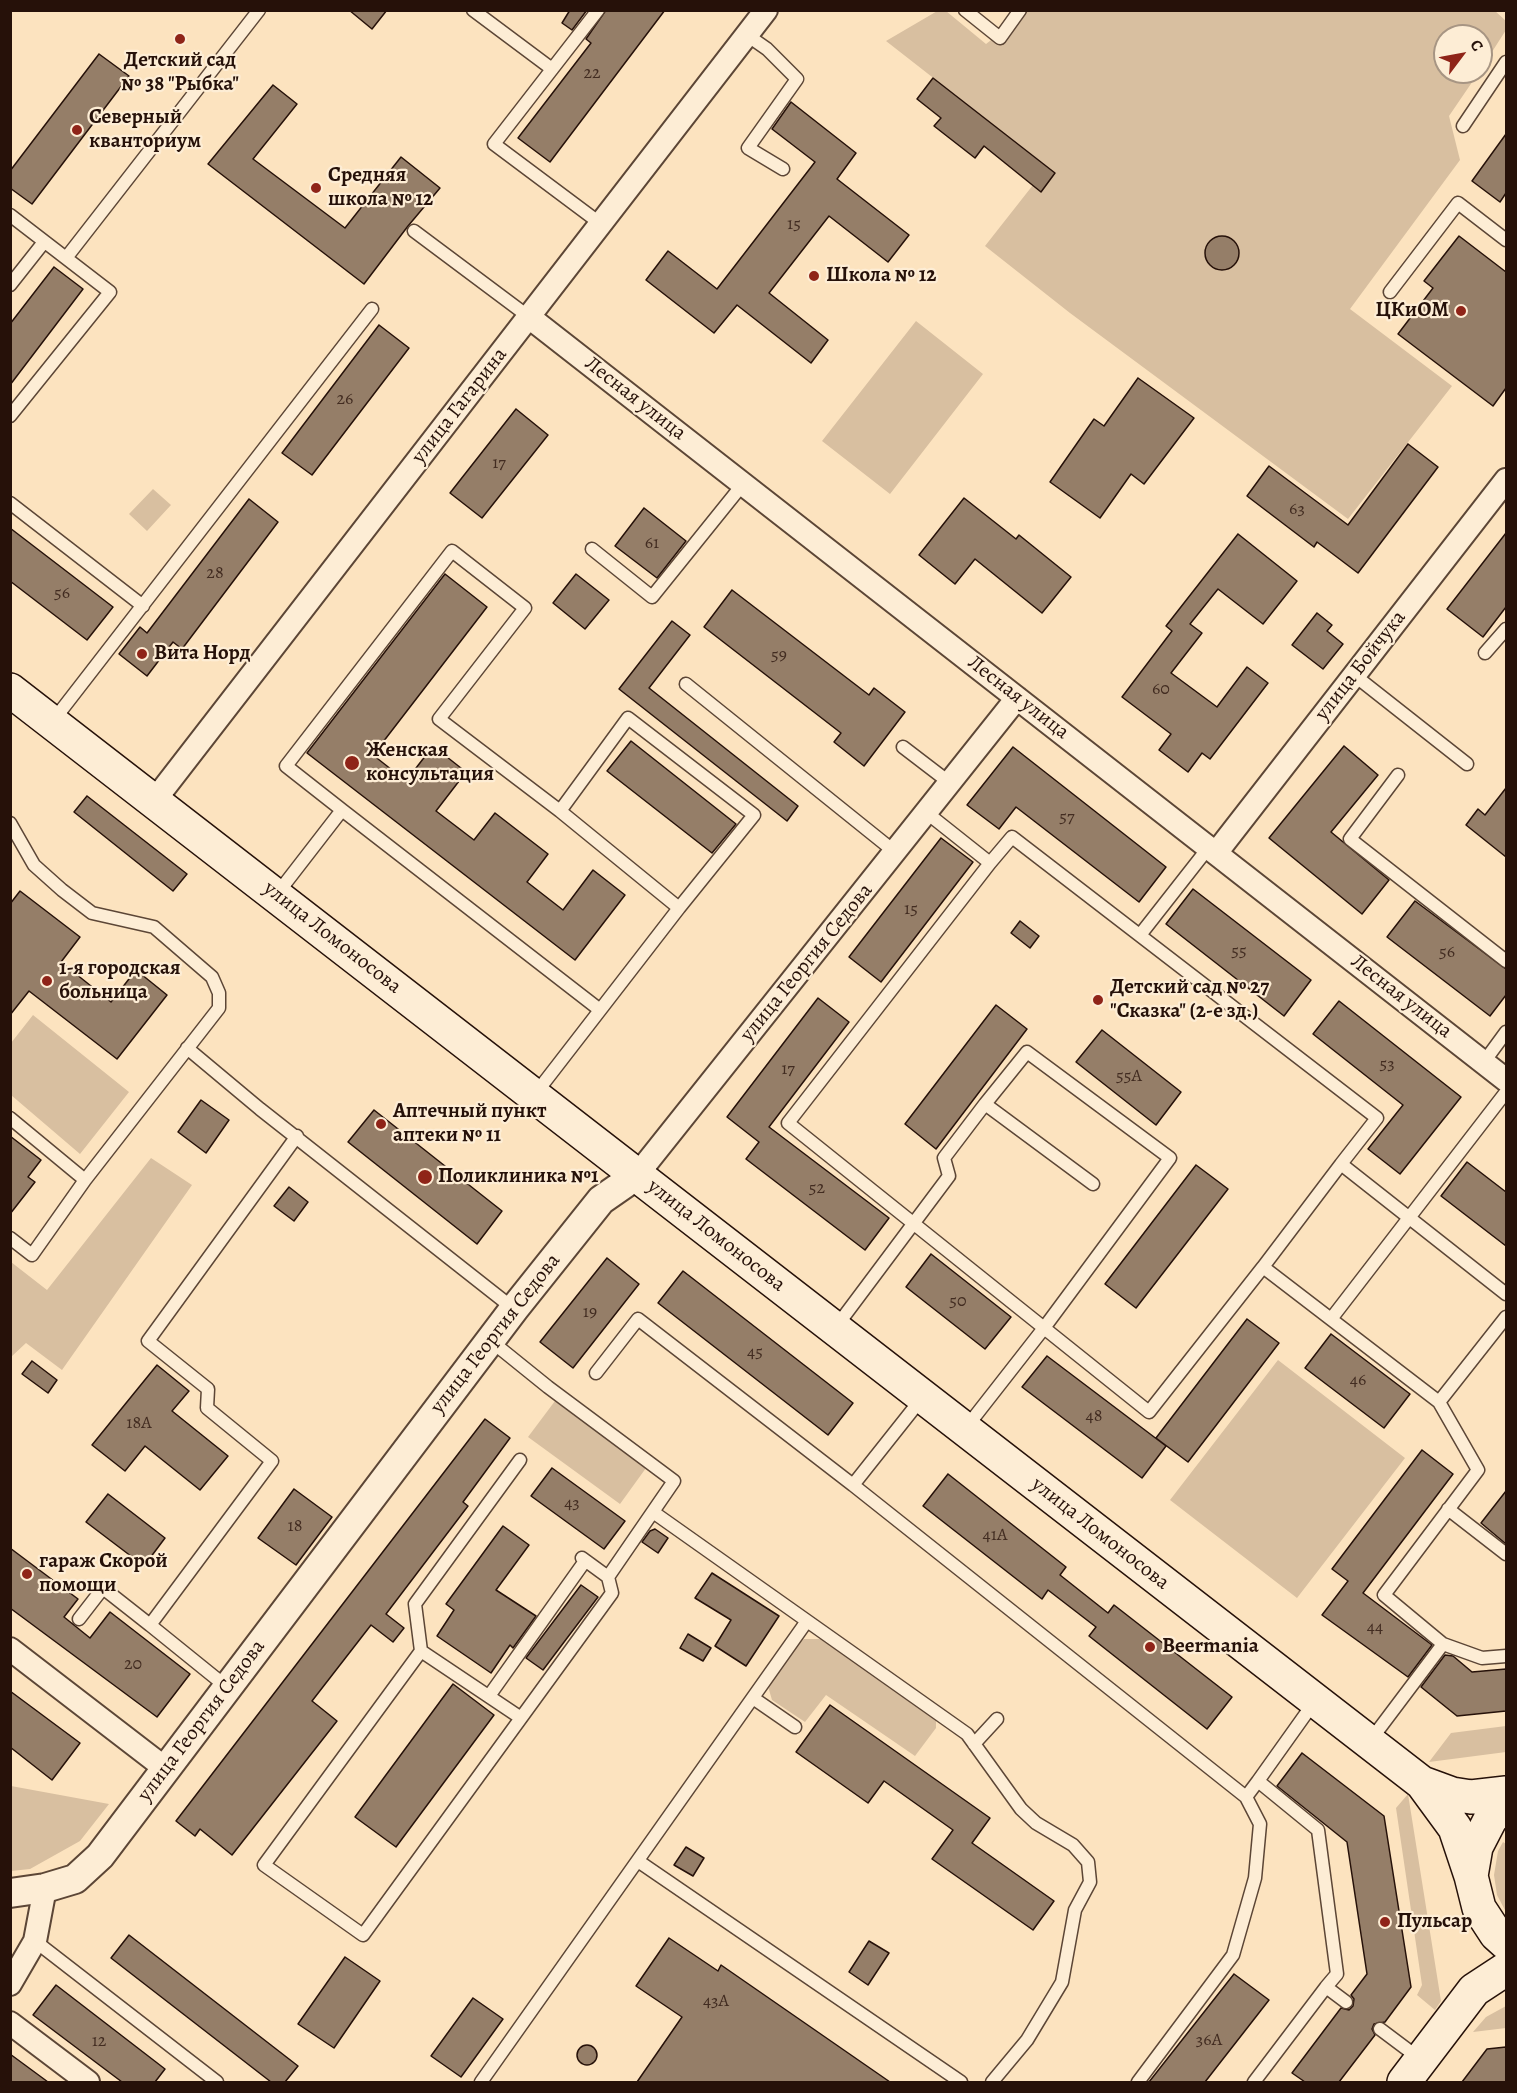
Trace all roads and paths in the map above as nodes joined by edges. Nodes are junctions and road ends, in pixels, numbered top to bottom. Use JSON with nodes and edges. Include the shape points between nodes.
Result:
{"nodes":[{"id":1,"x":259,"y":10,"type":"edge"},
{"id":2,"x":472,"y":10,"type":"edge"},
{"id":3,"x":598,"y":10,"type":"edge"},
{"id":4,"x":965,"y":10,"type":"edge"},
{"id":5,"x":1020,"y":10,"type":"edge"},
{"id":6,"x":764,"y":11,"type":"edge"},
{"id":7,"x":747,"y":35,"type":"junction"},
{"id":8,"x":1506,"y":62,"type":"edge"},
{"id":9,"x":552,"y":69,"type":"junction"},
{"id":10,"x":1463,"y":126,"type":"dead end"},
{"id":11,"x":783,"y":168,"type":"dead end"},
{"id":12,"x":10,"y":215,"type":"edge"},
{"id":13,"x":601,"y":224,"type":"junction"},
{"id":14,"x":414,"y":231,"type":"dead end"},
{"id":15,"x":1506,"y":240,"type":"edge"},
{"id":16,"x":44,"y":242,"type":"junction"},
{"id":17,"x":66,"y":258,"type":"junction"},
{"id":18,"x":10,"y":285,"type":"edge"},
{"id":19,"x":1390,"y":292,"type":"dead end"},
{"id":20,"x":372,"y":309,"type":"dead end"},
{"id":21,"x":529,"y":317,"type":"junction"},
{"id":22,"x":10,"y":416,"type":"edge"},
{"id":23,"x":1506,"y":480,"type":"edge"},
{"id":24,"x":743,"y":484,"type":"junction"},
{"id":25,"x":10,"y":503,"type":"edge"},
{"id":26,"x":592,"y":549,"type":"dead end"},
{"id":27,"x":143,"y":606,"type":"junction"},
{"id":28,"x":1506,"y":629,"type":"edge"},
{"id":29,"x":1485,"y":653,"type":"dead end"},
{"id":30,"x":1354,"y":675,"type":"junction"},
{"id":31,"x":686,"y":684,"type":"dead end"},
{"id":32,"x":10,"y":690,"type":"edge"},
{"id":33,"x":1017,"y":698,"type":"junction"},
{"id":34,"x":52,"y":722,"type":"junction"},
{"id":35,"x":903,"y":747,"type":"dead end"},
{"id":36,"x":1467,"y":764,"type":"dead end"},
{"id":37,"x":1398,"y":775,"type":"dead end"},
{"id":38,"x":950,"y":783,"type":"junction"},
{"id":39,"x":154,"y":801,"type":"junction"},
{"id":40,"x":342,"y":810,"type":"junction"},
{"id":41,"x":560,"y":811,"type":"junction"},
{"id":42,"x":927,"y":813,"type":"junction"},
{"id":43,"x":10,"y":823,"type":"edge"},
{"id":44,"x":1212,"y":850,"type":"junction"},
{"id":45,"x":895,"y":852,"type":"junction"},
{"id":46,"x":990,"y":863,"type":"junction"},
{"id":47,"x":276,"y":895,"type":"junction"},
{"id":48,"x":679,"y":908,"type":"junction"},
{"id":49,"x":1140,"y":935,"type":"junction"},
{"id":50,"x":1506,"y":961,"type":"edge"},
{"id":51,"x":600,"y":1010,"type":"junction"},
{"id":52,"x":1506,"y":1032,"type":"edge"},
{"id":53,"x":187,"y":1048,"type":"junction"},
{"id":54,"x":1484,"y":1062,"type":"junction"},
{"id":55,"x":1506,"y":1080,"type":"edge"},
{"id":56,"x":1506,"y":1092,"type":"edge"},
{"id":57,"x":534,"y":1095,"type":"junction"},
{"id":58,"x":986,"y":1104,"type":"junction"},
{"id":59,"x":10,"y":1118,"type":"edge"},
{"id":60,"x":297,"y":1136,"type":"junction"},
{"id":61,"x":1341,"y":1164,"type":"junction"},
{"id":62,"x":637,"y":1175,"type":"junction"},
{"id":63,"x":86,"y":1180,"type":"junction"},
{"id":64,"x":1094,"y":1184,"type":"dead end"},
{"id":65,"x":1408,"y":1219,"type":"junction"},
{"id":66,"x":913,"y":1223,"type":"junction"},
{"id":67,"x":10,"y":1238,"type":"edge"},
{"id":68,"x":1263,"y":1267,"type":"junction"},
{"id":69,"x":1506,"y":1294,"type":"edge"},
{"id":70,"x":514,"y":1310,"type":"junction"},
{"id":71,"x":1506,"y":1317,"type":"edge"},
{"id":72,"x":1331,"y":1319,"type":"junction"},
{"id":73,"x":1044,"y":1328,"type":"junction"},
{"id":74,"x":834,"y":1329,"type":"junction"},
{"id":75,"x":491,"y":1341,"type":"junction"},
{"id":76,"x":596,"y":1373,"type":"dead end"},
{"id":77,"x":922,"y":1398,"type":"junction"},
{"id":78,"x":1439,"y":1402,"type":"junction"},
{"id":79,"x":964,"y":1430,"type":"junction"},
{"id":80,"x":520,"y":1460,"type":"dead end"},
{"id":81,"x":853,"y":1485,"type":"junction"},
{"id":82,"x":1448,"y":1509,"type":"junction"},
{"id":83,"x":653,"y":1512,"type":"junction"},
{"id":84,"x":1506,"y":1554,"type":"edge"},
{"id":85,"x":608,"y":1577,"type":"junction"},
{"id":86,"x":79,"y":1619,"type":"dead end"},
{"id":87,"x":807,"y":1621,"type":"junction"},
{"id":88,"x":150,"y":1625,"type":"junction"},
{"id":89,"x":1443,"y":1644,"type":"junction"},
{"id":90,"x":10,"y":1649,"type":"edge"},
{"id":91,"x":421,"y":1651,"type":"junction"},
{"id":92,"x":1506,"y":1656,"type":"edge"},
{"id":93,"x":228,"y":1688,"type":"junction"},
{"id":94,"x":489,"y":1696,"type":"junction"},
{"id":95,"x":753,"y":1698,"type":"junction"},
{"id":96,"x":1316,"y":1700,"type":"junction"},
{"id":97,"x":521,"y":1718,"type":"junction"},
{"id":98,"x":997,"y":1719,"type":"dead end"},
{"id":99,"x":795,"y":1727,"type":"dead end"},
{"id":100,"x":1369,"y":1742,"type":"junction"},
{"id":101,"x":974,"y":1744,"type":"junction"},
{"id":102,"x":166,"y":1769,"type":"junction"},
{"id":103,"x":1258,"y":1781,"type":"junction"},
{"id":104,"x":1422,"y":1783,"type":"junction"},
{"id":105,"x":1506,"y":1793,"type":"edge"},
{"id":106,"x":1246,"y":1797,"type":"junction"},
{"id":107,"x":1506,"y":1805,"type":"edge"},
{"id":108,"x":638,"y":1861,"type":"junction"},
{"id":109,"x":1472,"y":1875,"type":"junction"},
{"id":110,"x":45,"y":1888,"type":"junction"},
{"id":111,"x":10,"y":1893,"type":"edge"},
{"id":112,"x":1479,"y":1908,"type":"junction"},
{"id":113,"x":34,"y":1941,"type":"junction"},
{"id":114,"x":1506,"y":1943,"type":"edge"},
{"id":115,"x":1506,"y":1969,"type":"edge"},
{"id":116,"x":10,"y":1984,"type":"edge"},
{"id":117,"x":1326,"y":1987,"type":"junction"},
{"id":118,"x":1474,"y":1990,"type":"junction"},
{"id":119,"x":1346,"y":2002,"type":"dead end"},
{"id":120,"x":10,"y":2023,"type":"edge"},
{"id":121,"x":1380,"y":2029,"type":"dead end"},
{"id":122,"x":1413,"y":2071,"type":"edge"},
{"id":123,"x":88,"y":2082,"type":"edge"},
{"id":124,"x":217,"y":2082,"type":"edge"},
{"id":125,"x":481,"y":2082,"type":"edge"},
{"id":126,"x":961,"y":2082,"type":"edge"},
{"id":127,"x":992,"y":2082,"type":"edge"},
{"id":128,"x":1138,"y":2082,"type":"edge"},
{"id":129,"x":1254,"y":2082,"type":"edge"}],
"edges":[{"from":1,"to":17,"type":"lane"},
{"from":2,"to":9,"type":"lane"},
{"from":3,"to":9,"type":"lane"},
{"from":4,"to":5,"type":"lane","via":[[1000,38]]},
{"from":6,"to":7,"type":"street","name":"улица Гагарина"},
{"from":7,"to":11,"type":"lane","via":[[797,79],[748,148]]},
{"from":7,"to":13,"type":"street","name":"улица Гагарина"},
{"from":8,"to":10,"type":"lane"},
{"from":9,"to":13,"type":"lane","via":[[494,144]]},
{"from":12,"to":16,"type":"lane"},
{"from":13,"to":21,"type":"street","name":"улица Гагарина"},
{"from":14,"to":21,"type":"lane"},
{"from":15,"to":19,"type":"lane","via":[[1458,203]]},
{"from":16,"to":17,"type":"lane"},
{"from":16,"to":18,"type":"lane"},
{"from":17,"to":22,"type":"lane","via":[[110,292]]},
{"from":20,"to":27,"type":"lane"},
{"from":21,"to":24,"type":"street","name":"Лесная улица"},
{"from":21,"to":39,"type":"street","name":"улица Гагарина"},
{"from":23,"to":30,"type":"street","name":"улица Бойчука"},
{"from":24,"to":26,"type":"lane","via":[[652,597]]},
{"from":24,"to":33,"type":"street","name":"Лесная улица"},
{"from":25,"to":27,"type":"lane"},
{"from":27,"to":34,"type":"lane"},
{"from":28,"to":29,"type":"lane"},
{"from":30,"to":36,"type":"lane"},
{"from":30,"to":44,"type":"street","name":"улица Бойчука"},
{"from":31,"to":45,"type":"lane"},
{"from":32,"to":34,"type":"main road","name":"улица Ломоносова"},
{"from":33,"to":38,"type":"street","name":"улица Георгия Седова"},
{"from":33,"to":44,"type":"street","name":"Лесная улица"},
{"from":34,"to":39,"type":"main road","name":"улица Ломоносова"},
{"from":35,"to":38,"type":"lane"},
{"from":37,"to":50,"type":"lane","via":[[1350,839]]},
{"from":38,"to":42,"type":"street","name":"улица Георгия Седова"},
{"from":39,"to":47,"type":"main road","name":"улица Ломоносова"},
{"from":40,"to":41,"type":"lane","via":[[286,766],[452,551],[525,608],[439,719]]},
{"from":40,"to":47,"type":"lane"},
{"from":40,"to":51,"type":"lane"},
{"from":41,"to":48,"type":"lane"},
{"from":41,"to":48,"type":"lane","via":[[628,718],[754,814]]},
{"from":42,"to":45,"type":"street","name":"улица Георгия Седова"},
{"from":42,"to":46,"type":"lane"},
{"from":43,"to":53,"type":"lane","via":[[34,865],[62,890],[92,912],[154,927],[212,976],[219,993],[219,1008]]},
{"from":44,"to":49,"type":"lane"},
{"from":44,"to":54,"type":"street","name":"Лесная улица"},
{"from":45,"to":62,"type":"street","name":"улица Георгия Седова"},
{"from":46,"to":49,"type":"lane","via":[[1012,837]]},
{"from":46,"to":66,"type":"lane","via":[[788,1123]]},
{"from":47,"to":57,"type":"main road","name":"улица Ломоносова"},
{"from":48,"to":51,"type":"lane"},
{"from":49,"to":61,"type":"lane","via":[[1377,1118]]},
{"from":51,"to":57,"type":"lane"},
{"from":52,"to":54,"type":"lane"},
{"from":53,"to":60,"type":"lane"},
{"from":53,"to":63,"type":"lane"},
{"from":54,"to":55,"type":"street","name":"Лесная улица"},
{"from":56,"to":65,"type":"lane"},
{"from":57,"to":62,"type":"main road","name":"улица Ломоносова"},
{"from":58,"to":64,"type":"lane"},
{"from":58,"to":66,"type":"lane","via":[[944,1158],[949,1176]]},
{"from":58,"to":73,"type":"lane","via":[[1027,1052],[1170,1158]]},
{"from":59,"to":63,"type":"lane"},
{"from":60,"to":70,"type":"lane"},
{"from":60,"to":88,"type":"lane","via":[[148,1341],[207,1389],[207,1408],[272,1461]]},
{"from":61,"to":65,"type":"lane"},
{"from":61,"to":68,"type":"lane"},
{"from":62,"to":70,"type":"street","name":"улица Георгия Седова","via":[[601,1200]]},
{"from":62,"to":74,"type":"main road","name":"улица Ломоносова"},
{"from":63,"to":67,"type":"lane","via":[[32,1254]]},
{"from":65,"to":69,"type":"lane"},
{"from":65,"to":72,"type":"lane"},
{"from":66,"to":73,"type":"lane"},
{"from":66,"to":74,"type":"lane"},
{"from":68,"to":72,"type":"lane"},
{"from":68,"to":73,"type":"lane","via":[[1149,1412]]},
{"from":70,"to":75,"type":"street","name":"улица Георгия Седова"},
{"from":71,"to":78,"type":"lane"},
{"from":72,"to":78,"type":"lane"},
{"from":73,"to":79,"type":"lane"},
{"from":74,"to":77,"type":"main road","name":"улица Ломоносова"},
{"from":75,"to":83,"type":"lane","via":[[674,1481]]},
{"from":75,"to":93,"type":"street","name":"улица Георгия Седова"},
{"from":76,"to":81,"type":"lane","via":[[638,1319]]},
{"from":77,"to":79,"type":"main road","name":"улица Ломоносова"},
{"from":77,"to":81,"type":"lane"},
{"from":78,"to":82,"type":"lane","via":[[1478,1470]]},
{"from":79,"to":96,"type":"main road","name":"улица Ломоносова"},
{"from":80,"to":91,"type":"lane","via":[[415,1604]]},
{"from":81,"to":106,"type":"lane"},
{"from":82,"to":84,"type":"lane"},
{"from":82,"to":89,"type":"lane","via":[[1384,1595]]},
{"from":83,"to":85,"type":"lane"},
{"from":83,"to":87,"type":"lane"},
{"from":85,"to":94,"type":"lane","via":[[584,1560]]},
{"from":85,"to":97,"type":"lane","via":[[612,1593]]},
{"from":86,"to":88,"type":"lane","via":[[103,1588]]},
{"from":87,"to":95,"type":"lane"},
{"from":87,"to":101,"type":"lane","via":[[942,1715]]},
{"from":88,"to":93,"type":"lane"},
{"from":89,"to":92,"type":"lane","via":[[1482,1658]]},
{"from":89,"to":100,"type":"lane"},
{"from":90,"to":102,"type":"street"},
{"from":91,"to":94,"type":"lane"},
{"from":91,"to":97,"type":"lane","via":[[264,1865],[363,1935]]},
{"from":93,"to":102,"type":"street","name":"улица Георгия Седова"},
{"from":94,"to":97,"type":"lane"},
{"from":95,"to":99,"type":"lane"},
{"from":95,"to":108,"type":"lane"},
{"from":96,"to":100,"type":"main road","name":"улица Ломоносова"},
{"from":96,"to":103,"type":"lane"},
{"from":98,"to":101,"type":"lane"},
{"from":100,"to":104,"type":"main road","name":"улица Ломоносова"},
{"from":101,"to":127,"type":"lane","via":[[1022,1809],[1036,1823],[1073,1845],[1088,1862],[1090,1882],[1075,1910],[1062,1982],[1027,2040]]},
{"from":102,"to":110,"type":"street","name":"улица Георгия Седова","via":[[100,1856],[75,1879]]},
{"from":103,"to":106,"type":"lane"},
{"from":103,"to":117,"type":"lane","via":[[1318,1830],[1337,1974]]},
{"from":104,"to":105,"type":"main road","via":[[1471,1797]]},
{"from":104,"to":109,"type":"main road","via":[[1455,1828]]},
{"from":106,"to":128,"type":"lane","via":[[1260,1824],[1255,1878],[1233,1954]]},
{"from":107,"to":109,"type":"main road","via":[[1491,1818],[1476,1847]]},
{"from":108,"to":125,"type":"lane"},
{"from":108,"to":126,"type":"lane"},
{"from":109,"to":112,"type":"main road"},
{"from":110,"to":111,"type":"street","name":"улица Георгия Седова"},
{"from":110,"to":113,"type":"street"},
{"from":112,"to":114,"type":"main road"},
{"from":112,"to":118,"type":"main road","via":[[1486,1939],[1483,1968]]},
{"from":113,"to":116,"type":"street"},
{"from":113,"to":124,"type":"lane"},
{"from":115,"to":118,"type":"main road"},
{"from":117,"to":119,"type":"lane"},
{"from":117,"to":129,"type":"lane"},
{"from":118,"to":122,"type":"main road"},
{"from":120,"to":123,"type":"street"},
{"from":121,"to":122,"type":"lane"}]}
